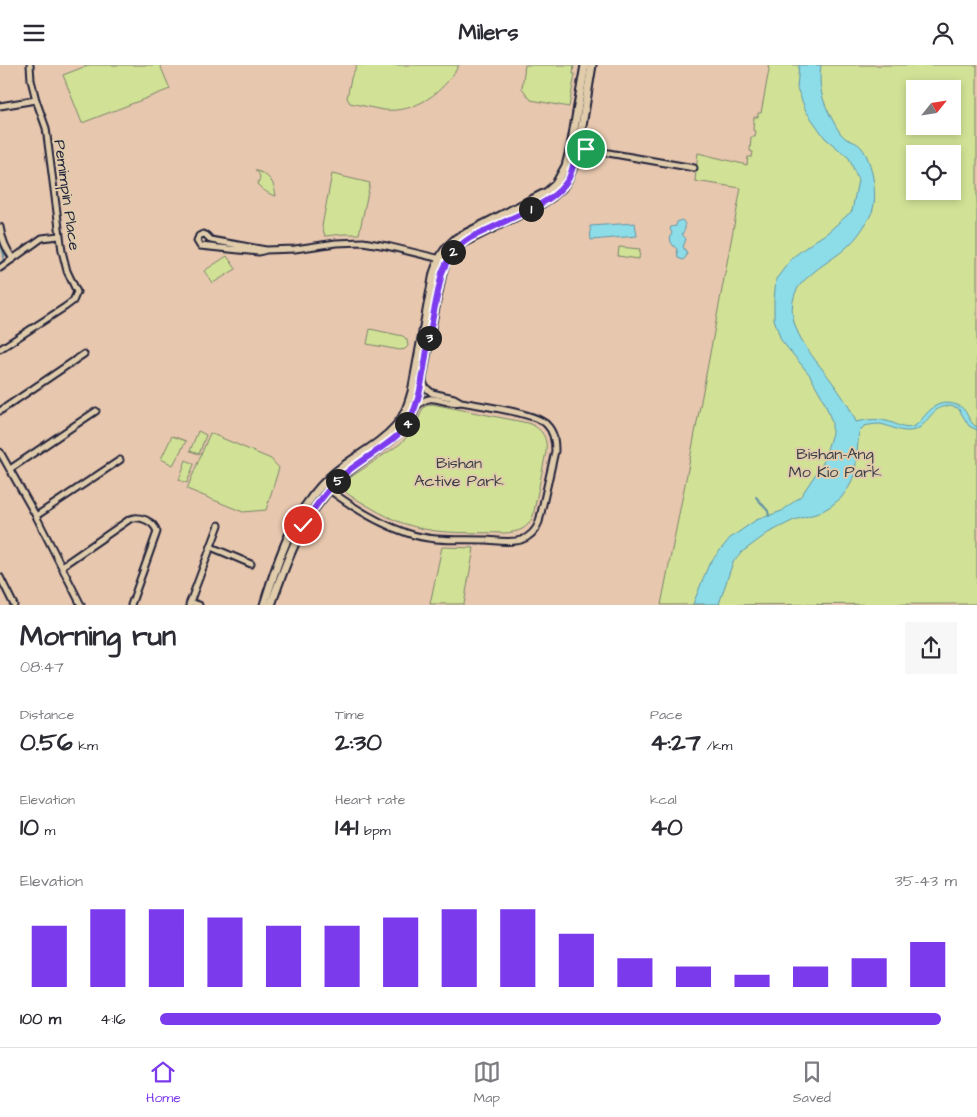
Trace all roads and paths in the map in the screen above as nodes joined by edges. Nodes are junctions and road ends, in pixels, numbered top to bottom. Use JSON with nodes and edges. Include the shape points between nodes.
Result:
{"nodes":[{"id":1,"x":30,"y":65,"type":"edge"},
{"id":2,"x":585,"y":65,"type":"edge"},
{"id":3,"x":592,"y":65,"type":"edge"},
{"id":4,"x":36,"y":100,"type":"junction"},
{"id":5,"x":0,"y":106,"type":"edge"},
{"id":6,"x":574,"y":147,"type":"junction"},
{"id":7,"x":694,"y":168,"type":"dead end"},
{"id":8,"x":0,"y":229,"type":"edge"},
{"id":9,"x":59,"y":236,"type":"junction"},
{"id":10,"x":266,"y":250,"type":"junction"},
{"id":11,"x":13,"y":259,"type":"junction"},
{"id":12,"x":443,"y":260,"type":"junction"},
{"id":13,"x":0,"y":267,"type":"edge"},
{"id":14,"x":0,"y":349,"type":"edge"},
{"id":15,"x":84,"y":354,"type":"dead end"},
{"id":16,"x":422,"y":379,"type":"junction"},
{"id":17,"x":461,"y":401,"type":"junction"},
{"id":18,"x":415,"y":407,"type":"junction"},
{"id":19,"x":0,"y":411,"type":"edge"},
{"id":20,"x":96,"y":411,"type":"dead end"},
{"id":21,"x":0,"y":452,"type":"edge"},
{"id":22,"x":120,"y":460,"type":"dead end"},
{"id":23,"x":10,"y":469,"type":"junction"},
{"id":24,"x":322,"y":485,"type":"junction"},
{"id":25,"x":329,"y":490,"type":"junction"},
{"id":26,"x":36,"y":516,"type":"junction"},
{"id":27,"x":219,"y":525,"type":"dead end"},
{"id":28,"x":211,"y":547,"type":"junction"},
{"id":29,"x":250,"y":564,"type":"dead end"},
{"id":30,"x":62,"y":566,"type":"junction"},
{"id":31,"x":0,"y":577,"type":"edge"},
{"id":32,"x":190,"y":603,"type":"edge"},
{"id":33,"x":78,"y":604,"type":"edge"},
{"id":34,"x":14,"y":605,"type":"edge"},
{"id":35,"x":131,"y":605,"type":"edge"},
{"id":36,"x":199,"y":605,"type":"edge"},
{"id":37,"x":264,"y":605,"type":"edge"},
{"id":38,"x":271,"y":605,"type":"edge"}],
"edges":[{"from":1,"to":4,"type":"street","name":"Pemimpin Place"},
{"from":2,"to":6,"type":"main road"},
{"from":3,"to":6,"type":"main road"},
{"from":4,"to":5,"type":"street"},
{"from":4,"to":9,"type":"street","name":"Pemimpin Place","via":[[46,128]]},
{"from":6,"to":7,"type":"street"},
{"from":6,"to":12,"type":"main road","via":[[562,176],[547,192],[457,238],[445,249]]},
{"from":8,"to":11,"type":"street","via":[[5,247]]},
{"from":9,"to":11,"type":"street","via":[[42,238]]},
{"from":9,"to":14,"type":"street","name":"Pemimpin Place","via":[[67,271],[77,292],[65,307]]},
{"from":10,"to":10,"type":"street","via":[[205,247],[197,241],[206,235],[211,240]]},
{"from":10,"to":12,"type":"street","via":[[363,242]]},
{"from":11,"to":13,"type":"street"},
{"from":12,"to":16,"type":"main road"},
{"from":12,"to":24,"type":"main road","via":[[434,273],[412,392],[402,418],[397,426]]},
{"from":15,"to":19,"type":"street"},
{"from":16,"to":17,"type":"street","via":[[432,393]]},
{"from":16,"to":18,"type":"main road"},
{"from":17,"to":18,"type":"street","via":[[454,403],[431,398]]},
{"from":17,"to":25,"type":"street","via":[[536,417],[552,431],[555,451],[539,521],[531,534],[522,540],[510,541],[424,538],[382,524]]},
{"from":18,"to":25,"type":"main road","via":[[401,431]]},
{"from":20,"to":23,"type":"street"},
{"from":21,"to":23,"type":"street"},
{"from":22,"to":26,"type":"street"},
{"from":23,"to":26,"type":"street"},
{"from":24,"to":25,"type":"street"},
{"from":24,"to":37,"type":"main road","via":[[296,522]]},
{"from":25,"to":38,"type":"main road","via":[[303,525]]},
{"from":26,"to":30,"type":"street"},
{"from":27,"to":28,"type":"street"},
{"from":28,"to":29,"type":"street"},
{"from":28,"to":32,"type":"street"},
{"from":30,"to":33,"type":"street"},
{"from":30,"to":35,"type":"street","via":[[134,517],[153,524],[158,532]]},
{"from":31,"to":34,"type":"street"},
{"from":32,"to":36,"type":"street"}]}
